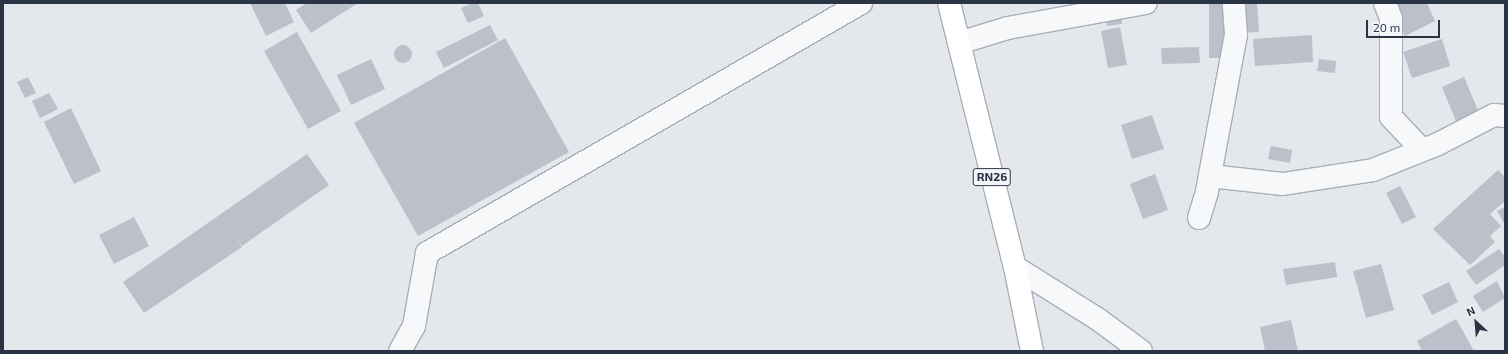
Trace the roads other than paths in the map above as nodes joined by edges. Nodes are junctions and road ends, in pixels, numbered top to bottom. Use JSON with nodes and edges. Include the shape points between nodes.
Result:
{"nodes":[{"id":1,"x":861,"y":3,"type":"edge"},
{"id":2,"x":949,"y":3,"type":"edge"},
{"id":3,"x":1146,"y":3,"type":"edge"},
{"id":4,"x":1234,"y":3,"type":"edge"},
{"id":5,"x":1385,"y":3,"type":"edge"},
{"id":6,"x":959,"y":43,"type":"junction"},
{"id":7,"x":1505,"y":116,"type":"edge"},
{"id":8,"x":1422,"y":150,"type":"junction"},
{"id":9,"x":1210,"y":176,"type":"junction"},
{"id":10,"x":1199,"y":218,"type":"dead end"},
{"id":11,"x":1015,"y":267,"type":"junction"},
{"id":12,"x":400,"y":351,"type":"edge"},
{"id":13,"x":1032,"y":351,"type":"edge"},
{"id":14,"x":1141,"y":351,"type":"edge"}],
"edges":[{"from":1,"to":12,"type":"street","via":[[427,253],[414,326]]},
{"from":2,"to":6,"type":"main road","number":"RN26"},
{"from":3,"to":6,"type":"street","via":[[1008,28]]},
{"from":4,"to":9,"type":"street","via":[[1236,36]]},
{"from":5,"to":8,"type":"street","via":[[1391,19],[1391,117]]},
{"from":6,"to":11,"type":"main road","number":"RN26"},
{"from":7,"to":8,"type":"street","via":[[1494,115]]},
{"from":8,"to":9,"type":"street","via":[[1373,170],[1283,184]]},
{"from":9,"to":10,"type":"street"},
{"from":11,"to":13,"type":"main road","number":"RN26"},
{"from":11,"to":14,"type":"street","via":[[1099,320]]}]}
